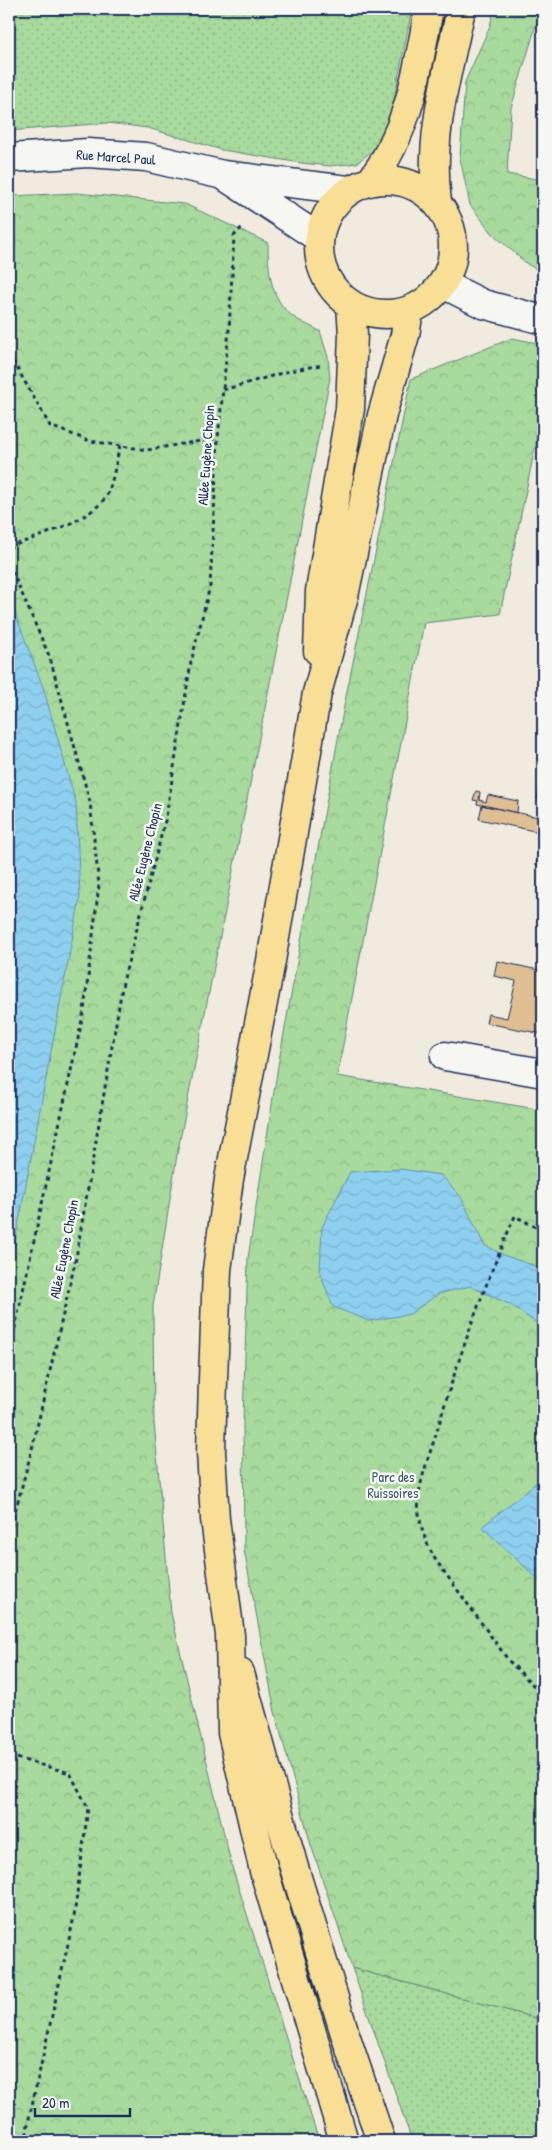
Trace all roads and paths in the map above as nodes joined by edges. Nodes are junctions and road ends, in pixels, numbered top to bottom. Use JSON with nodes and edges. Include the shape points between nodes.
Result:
{"nodes":[{"id":1,"x":429,"y":9,"type":"edge"},
{"id":2,"x":461,"y":9,"type":"edge"},
{"id":3,"x":9,"y":158,"type":"edge"},
{"id":4,"x":223,"y":175,"type":"junction"},
{"id":5,"x":360,"y":185,"type":"junction"},
{"id":6,"x":436,"y":202,"type":"junction"},
{"id":7,"x":264,"y":204,"type":"junction"},
{"id":8,"x":318,"y":238,"type":"junction"},
{"id":9,"x":443,"y":284,"type":"junction"},
{"id":10,"x":351,"y":305,"type":"junction"},
{"id":11,"x":409,"y":311,"type":"junction"},
{"id":12,"x":543,"y":320,"type":"edge"},
{"id":13,"x":9,"y":354,"type":"edge"},
{"id":14,"x":353,"y":369,"type":"junction"},
{"id":15,"x":222,"y":390,"type":"junction"},
{"id":16,"x":218,"y":438,"type":"junction"},
{"id":17,"x":120,"y":446,"type":"junction"},
{"id":18,"x":9,"y":547,"type":"edge"},
{"id":19,"x":9,"y":564,"type":"edge"},
{"id":20,"x":317,"y":692,"type":"junction"},
{"id":21,"x":445,"y":1056,"type":"dead end"},
{"id":22,"x":543,"y":1073,"type":"edge"},
{"id":23,"x":543,"y":1231,"type":"edge"},
{"id":24,"x":9,"y":1355,"type":"edge"},
{"id":25,"x":9,"y":1534,"type":"edge"},
{"id":26,"x":230,"y":1635,"type":"junction"},
{"id":27,"x":543,"y":1695,"type":"edge"},
{"id":28,"x":9,"y":1756,"type":"edge"},
{"id":29,"x":26,"y":2141,"type":"edge"},
{"id":30,"x":344,"y":2141,"type":"edge"},
{"id":31,"x":381,"y":2141,"type":"edge"}],
"edges":[{"from":1,"to":5,"type":"main road","via":[[402,129],[383,165]]},
{"from":2,"to":6,"type":"main road","via":[[435,136]]},
{"from":3,"to":4,"type":"street","name":"Rue Marcel Paul","via":[[88,153],[146,157]]},
{"from":4,"to":5,"type":"street","name":"Rue Marcel Paul"},
{"from":4,"to":7,"type":"street","name":"Rue Marcel Paul"},
{"from":5,"to":6,"type":"main road","via":[[389,179],[407,182]]},
{"from":5,"to":8,"type":"main road","via":[[328,211]]},
{"from":6,"to":9,"type":"main road","via":[[448,220],[454,241],[452,263]]},
{"from":7,"to":8,"type":"street","name":"Rue Marcel Paul"},
{"from":7,"to":15,"type":"path","name":"Allée Eugène Chopin","via":[[234,236]]},
{"from":8,"to":10,"type":"main road","via":[[318,257],[324,276],[335,292]]},
{"from":9,"to":11,"type":"main road","via":[[428,300]]},
{"from":9,"to":12,"type":"street","via":[[483,304]]},
{"from":10,"to":11,"type":"main road","via":[[369,313]]},
{"from":10,"to":14,"type":"main road"},
{"from":11,"to":20,"type":"main road","via":[[382,415],[344,596]]},
{"from":13,"to":17,"type":"path","via":[[50,426],[90,441]]},
{"from":14,"to":15,"type":"path","via":[[322,365]]},
{"from":14,"to":20,"type":"main road","via":[[350,409],[320,592]]},
{"from":15,"to":16,"type":"path","name":"Allée Eugène Chopin"},
{"from":16,"to":17,"type":"path","via":[[147,450]]},
{"from":16,"to":25,"type":"path","name":"Allée Eugène Chopin","via":[[210,586],[191,662],[166,817],[123,982],[76,1258]]},
{"from":17,"to":18,"type":"path","via":[[106,495],[86,516]]},
{"from":19,"to":24,"type":"path","via":[[53,667],[90,802],[98,885],[84,1011]]},
{"from":20,"to":26,"type":"main road","via":[[271,961],[229,1179],[217,1270],[211,1452],[215,1519]]},
{"from":21,"to":22,"type":"street"},
{"from":23,"to":27,"type":"path","via":[[515,1216],[481,1297],[451,1382],[419,1494],[425,1542],[435,1559],[508,1661]]},
{"from":26,"to":30,"type":"main road","via":[[232,1733],[264,1871]]},
{"from":26,"to":31,"type":"main road","via":[[293,1864]]},
{"from":28,"to":29,"type":"path","via":[[70,1773],[88,1808],[74,1917]]}]}
